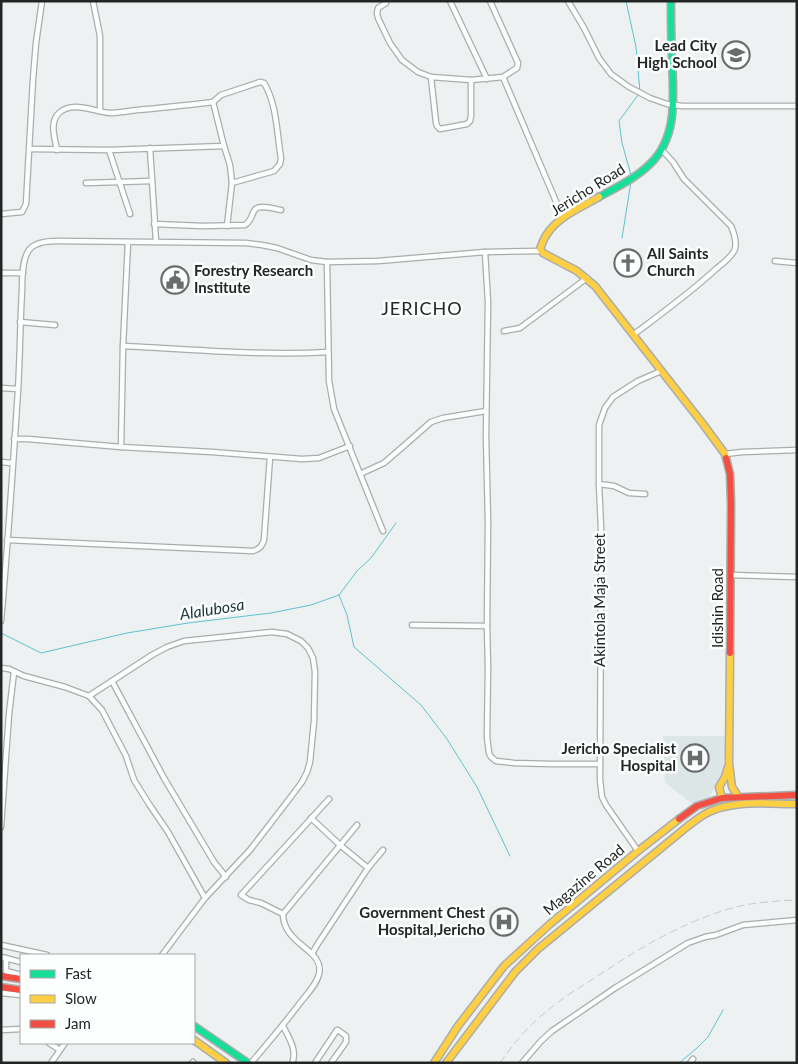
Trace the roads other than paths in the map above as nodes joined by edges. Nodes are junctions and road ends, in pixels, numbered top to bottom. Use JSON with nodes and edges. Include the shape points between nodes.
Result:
{"nodes":[{"id":1,"x":42,"y":1,"type":"edge"},
{"id":2,"x":94,"y":1,"type":"edge"},
{"id":3,"x":450,"y":1,"type":"edge"},
{"id":4,"x":490,"y":1,"type":"edge"},
{"id":5,"x":568,"y":1,"type":"edge"},
{"id":6,"x":671,"y":1,"type":"edge"},
{"id":7,"x":386,"y":3,"type":"dead end"},
{"id":8,"x":431,"y":77,"type":"junction"},
{"id":9,"x":503,"y":77,"type":"junction"},
{"id":10,"x":487,"y":79,"type":"junction"},
{"id":11,"x":471,"y":80,"type":"junction"},
{"id":12,"x":213,"y":102,"type":"junction"},
{"id":13,"x":674,"y":104,"type":"junction"},
{"id":14,"x":797,"y":106,"type":"edge"},
{"id":15,"x":100,"y":110,"type":"junction"},
{"id":16,"x":224,"y":146,"type":"junction"},
{"id":17,"x":150,"y":148,"type":"junction"},
{"id":18,"x":30,"y":149,"type":"junction"},
{"id":19,"x":57,"y":150,"type":"junction"},
{"id":20,"x":109,"y":150,"type":"junction"},
{"id":21,"x":662,"y":150,"type":"junction"},
{"id":22,"x":120,"y":181,"type":"junction"},
{"id":23,"x":152,"y":181,"type":"junction"},
{"id":24,"x":86,"y":182,"type":"dead end"},
{"id":25,"x":232,"y":183,"type":"junction"},
{"id":26,"x":281,"y":210,"type":"dead end"},
{"id":27,"x":1,"y":214,"type":"edge"},
{"id":28,"x":130,"y":214,"type":"dead end"},
{"id":29,"x":563,"y":218,"type":"junction"},
{"id":30,"x":154,"y":224,"type":"junction"},
{"id":31,"x":226,"y":226,"type":"junction"},
{"id":32,"x":128,"y":242,"type":"junction"},
{"id":33,"x":156,"y":242,"type":"junction"},
{"id":34,"x":541,"y":251,"type":"junction"},
{"id":35,"x":484,"y":252,"type":"junction"},
{"id":36,"x":775,"y":261,"type":"dead end"},
{"id":37,"x":326,"y":262,"type":"junction"},
{"id":38,"x":797,"y":263,"type":"edge"},
{"id":39,"x":1,"y":273,"type":"edge"},
{"id":40,"x":23,"y":273,"type":"junction"},
{"id":41,"x":587,"y":278,"type":"junction"},
{"id":42,"x":20,"y":322,"type":"junction"},
{"id":43,"x":55,"y":325,"type":"dead end"},
{"id":44,"x":504,"y":331,"type":"dead end"},
{"id":45,"x":633,"y":335,"type":"junction"},
{"id":46,"x":123,"y":346,"type":"junction"},
{"id":47,"x":328,"y":352,"type":"junction"},
{"id":48,"x":661,"y":371,"type":"junction"},
{"id":49,"x":1,"y":388,"type":"edge"},
{"id":50,"x":18,"y":389,"type":"junction"},
{"id":51,"x":486,"y":411,"type":"junction"},
{"id":52,"x":14,"y":439,"type":"junction"},
{"id":53,"x":350,"y":446,"type":"junction"},
{"id":54,"x":121,"y":447,"type":"junction"},
{"id":55,"x":797,"y":450,"type":"edge"},
{"id":56,"x":725,"y":454,"type":"junction"},
{"id":57,"x":270,"y":457,"type":"junction"},
{"id":58,"x":1,"y":462,"type":"edge"},
{"id":59,"x":12,"y":463,"type":"junction"},
{"id":60,"x":360,"y":474,"type":"junction"},
{"id":61,"x":599,"y":484,"type":"junction"},
{"id":62,"x":645,"y":494,"type":"dead end"},
{"id":63,"x":383,"y":531,"type":"dead end"},
{"id":64,"x":7,"y":540,"type":"junction"},
{"id":65,"x":731,"y":575,"type":"junction"},
{"id":66,"x":797,"y":577,"type":"edge"},
{"id":67,"x":1,"y":621,"type":"edge"},
{"id":68,"x":412,"y":625,"type":"dead end"},
{"id":69,"x":487,"y":626,"type":"junction"},
{"id":70,"x":1,"y":668,"type":"edge"},
{"id":71,"x":14,"y":672,"type":"junction"},
{"id":72,"x":112,"y":681,"type":"junction"},
{"id":73,"x":90,"y":696,"type":"junction"},
{"id":74,"x":729,"y":763,"type":"junction"},
{"id":75,"x":600,"y":764,"type":"junction"},
{"id":76,"x":797,"y":795,"type":"edge"},
{"id":77,"x":738,"y":796,"type":"junction"},
{"id":78,"x":330,"y":798,"type":"dead end"},
{"id":79,"x":722,"y":798,"type":"junction"},
{"id":80,"x":797,"y":804,"type":"edge"},
{"id":81,"x":311,"y":818,"type":"junction"},
{"id":82,"x":357,"y":826,"type":"dead end"},
{"id":83,"x":1,"y":827,"type":"edge"},
{"id":84,"x":340,"y":845,"type":"junction"},
{"id":85,"x":383,"y":850,"type":"dead end"},
{"id":86,"x":638,"y":851,"type":"junction"},
{"id":87,"x":368,"y":868,"type":"junction"},
{"id":88,"x":226,"y":877,"type":"junction"},
{"id":89,"x":205,"y":898,"type":"junction"},
{"id":90,"x":574,"y":905,"type":"junction"},
{"id":91,"x":283,"y":914,"type":"junction"},
{"id":92,"x":580,"y":914,"type":"junction"},
{"id":93,"x":797,"y":920,"type":"edge"},
{"id":94,"x":1,"y":945,"type":"edge"},
{"id":95,"x":42,"y":954,"type":"edge"},
{"id":96,"x":163,"y":954,"type":"edge"},
{"id":97,"x":312,"y":954,"type":"junction"},
{"id":98,"x":4,"y":958,"type":"edge"},
{"id":99,"x":20,"y":962,"type":"edge"},
{"id":100,"x":1,"y":976,"type":"edge"},
{"id":101,"x":20,"y":977,"type":"edge"},
{"id":102,"x":20,"y":977,"type":"edge"},
{"id":103,"x":1,"y":987,"type":"edge"},
{"id":104,"x":20,"y":990,"type":"edge"},
{"id":105,"x":1,"y":993,"type":"edge"},
{"id":106,"x":20,"y":995,"type":"edge"},
{"id":107,"x":282,"y":1026,"type":"junction"},
{"id":108,"x":195,"y":1027,"type":"edge"},
{"id":109,"x":20,"y":1029,"type":"edge"},
{"id":110,"x":1,"y":1030,"type":"edge"},
{"id":111,"x":195,"y":1041,"type":"edge"},
{"id":112,"x":51,"y":1044,"type":"edge"},
{"id":113,"x":64,"y":1044,"type":"edge"},
{"id":114,"x":60,"y":1050,"type":"junction"},
{"id":115,"x":51,"y":1063,"type":"edge"},
{"id":116,"x":226,"y":1063,"type":"edge"},
{"id":117,"x":250,"y":1063,"type":"edge"},
{"id":118,"x":292,"y":1063,"type":"edge"},
{"id":119,"x":315,"y":1063,"type":"edge"},
{"id":120,"x":331,"y":1063,"type":"edge"},
{"id":121,"x":434,"y":1063,"type":"edge"},
{"id":122,"x":446,"y":1063,"type":"edge"},
{"id":123,"x":522,"y":1063,"type":"edge"}],
"edges":[{"from":1,"to":18,"type":"street"},
{"from":2,"to":15,"type":"street","via":[[100,36]]},
{"from":3,"to":10,"type":"street"},
{"from":4,"to":9,"type":"street","via":[[518,63],[517,68]]},
{"from":5,"to":13,"type":"street","via":[[611,74],[629,88],[662,103]]},
{"from":6,"to":13,"type":"main road","name":"Jericho Road"},
{"from":7,"to":8,"type":"street","via":[[378,8],[377,13],[390,43],[402,60]]},
{"from":8,"to":11,"type":"street"},
{"from":8,"to":11,"type":"street","via":[[440,129],[470,122]]},
{"from":9,"to":10,"type":"street"},
{"from":9,"to":29,"type":"street"},
{"from":10,"to":11,"type":"street"},
{"from":12,"to":15,"type":"street","via":[[109,113]]},
{"from":12,"to":16,"type":"street"},
{"from":12,"to":25,"type":"street","via":[[221,95],[260,82],[267,88],[273,104],[280,164],[274,171]]},
{"from":13,"to":14,"type":"street"},
{"from":13,"to":21,"type":"main road","name":"Jericho Road"},
{"from":15,"to":19,"type":"street","via":[[73,106],[60,112],[54,123]]},
{"from":16,"to":17,"type":"street"},
{"from":16,"to":25,"type":"street"},
{"from":17,"to":20,"type":"street"},
{"from":17,"to":23,"type":"street"},
{"from":18,"to":19,"type":"street"},
{"from":18,"to":27,"type":"street","via":[[25,208],[22,212]]},
{"from":19,"to":20,"type":"street"},
{"from":20,"to":22,"type":"street"},
{"from":21,"to":29,"type":"main road","name":"Jericho Road","via":[[647,168]]},
{"from":21,"to":45,"type":"street","via":[[684,179],[731,226],[735,244],[732,253],[708,277]]},
{"from":22,"to":23,"type":"street"},
{"from":22,"to":24,"type":"street"},
{"from":22,"to":28,"type":"street"},
{"from":23,"to":30,"type":"street"},
{"from":25,"to":31,"type":"street"},
{"from":26,"to":31,"type":"street","via":[[257,207],[245,225]]},
{"from":29,"to":34,"type":"main road","name":"Jericho Road","via":[[548,233],[541,244]]},
{"from":30,"to":31,"type":"street"},
{"from":30,"to":33,"type":"street"},
{"from":32,"to":33,"type":"street"},
{"from":32,"to":40,"type":"street","via":[[44,242],[28,250]]},
{"from":32,"to":46,"type":"street"},
{"from":33,"to":37,"type":"street","via":[[262,244]]},
{"from":34,"to":35,"type":"street"},
{"from":34,"to":41,"type":"main road"},
{"from":35,"to":37,"type":"street"},
{"from":35,"to":51,"type":"street","via":[[488,302]]},
{"from":36,"to":38,"type":"street"},
{"from":37,"to":47,"type":"street"},
{"from":39,"to":40,"type":"street"},
{"from":40,"to":42,"type":"street"},
{"from":41,"to":44,"type":"street","via":[[522,327]]},
{"from":41,"to":45,"type":"main road"},
{"from":42,"to":43,"type":"street"},
{"from":42,"to":50,"type":"street"},
{"from":45,"to":48,"type":"main road"},
{"from":46,"to":47,"type":"street","via":[[294,354]]},
{"from":46,"to":54,"type":"street"},
{"from":47,"to":53,"type":"street","via":[[334,409]]},
{"from":48,"to":56,"type":"main road"},
{"from":48,"to":61,"type":"street","name":"Akintola Maja Street","via":[[638,380],[607,403],[599,425]]},
{"from":49,"to":50,"type":"street"},
{"from":50,"to":52,"type":"street"},
{"from":51,"to":60,"type":"street","via":[[431,422],[384,463]]},
{"from":51,"to":69,"type":"street"},
{"from":52,"to":54,"type":"street"},
{"from":52,"to":59,"type":"street"},
{"from":53,"to":57,"type":"street","via":[[319,458]]},
{"from":53,"to":60,"type":"street"},
{"from":54,"to":57,"type":"street"},
{"from":55,"to":56,"type":"street"},
{"from":56,"to":65,"type":"main road","name":"Idishin Road","via":[[731,486]]},
{"from":57,"to":64,"type":"street","via":[[264,540],[257,550]]},
{"from":58,"to":59,"type":"street"},
{"from":59,"to":64,"type":"street"},
{"from":60,"to":63,"type":"street"},
{"from":61,"to":62,"type":"street","via":[[614,486],[628,493]]},
{"from":61,"to":75,"type":"street","name":"Akintola Maja Street"},
{"from":64,"to":67,"type":"street"},
{"from":65,"to":66,"type":"street"},
{"from":65,"to":74,"type":"main road","name":"Idishin Road"},
{"from":68,"to":69,"type":"street"},
{"from":69,"to":75,"type":"street","via":[[486,737],[491,757],[514,763]]},
{"from":70,"to":71,"type":"street"},
{"from":71,"to":73,"type":"street"},
{"from":71,"to":83,"type":"street"},
{"from":72,"to":73,"type":"street"},
{"from":72,"to":88,"type":"street","via":[[164,778]]},
{"from":72,"to":88,"type":"street","via":[[159,651],[184,641],[272,632],[287,634],[308,648],[315,672],[314,721],[307,772],[250,850]]},
{"from":73,"to":89,"type":"street","via":[[102,710],[140,790]]},
{"from":74,"to":77,"type":"main road","via":[[732,786]]},
{"from":74,"to":79,"type":"main road","via":[[720,786]]},
{"from":75,"to":86,"type":"street","name":"Akintola Maja Street","via":[[602,798]]},
{"from":76,"to":77,"type":"main road","name":"Magazine Road"},
{"from":77,"to":79,"type":"main road","name":"Magazine Road"},
{"from":78,"to":81,"type":"street"},
{"from":79,"to":86,"type":"main road","name":"Magazine Road","via":[[692,810]]},
{"from":80,"to":92,"type":"main road","name":"Magazine Road","via":[[733,805],[706,814]]},
{"from":81,"to":84,"type":"street"},
{"from":81,"to":91,"type":"street","via":[[241,894]]},
{"from":82,"to":84,"type":"street"},
{"from":84,"to":87,"type":"street"},
{"from":84,"to":91,"type":"street"},
{"from":85,"to":87,"type":"street"},
{"from":86,"to":90,"type":"main road","name":"Magazine Road"},
{"from":87,"to":97,"type":"street"},
{"from":88,"to":89,"type":"street"},
{"from":89,"to":96,"type":"street"},
{"from":90,"to":92,"type":"main road"},
{"from":90,"to":121,"type":"main road","name":"Magazine Road","via":[[504,966]]},
{"from":91,"to":97,"type":"street","via":[[286,928]]},
{"from":92,"to":122,"type":"main road","name":"Magazine Road","via":[[514,972]]},
{"from":93,"to":123,"type":"street","via":[[743,925],[682,946],[552,1031]]},
{"from":94,"to":95,"type":"street"},
{"from":97,"to":107,"type":"street","via":[[320,968],[318,979]]},
{"from":98,"to":99,"type":"street"},
{"from":98,"to":101,"type":"street","via":[[6,971]]},
{"from":100,"to":102,"type":"main road"},
{"from":103,"to":104,"type":"main road"},
{"from":105,"to":106,"type":"street"},
{"from":107,"to":117,"type":"street"},
{"from":107,"to":118,"type":"street","via":[[294,1052]]},
{"from":108,"to":117,"type":"main road"},
{"from":109,"to":110,"type":"street"},
{"from":111,"to":116,"type":"main road"},
{"from":112,"to":114,"type":"street"},
{"from":113,"to":114,"type":"street"},
{"from":114,"to":115,"type":"street"},
{"from":119,"to":120,"type":"street","via":[[338,1030],[346,1036],[346,1042]]}]}
